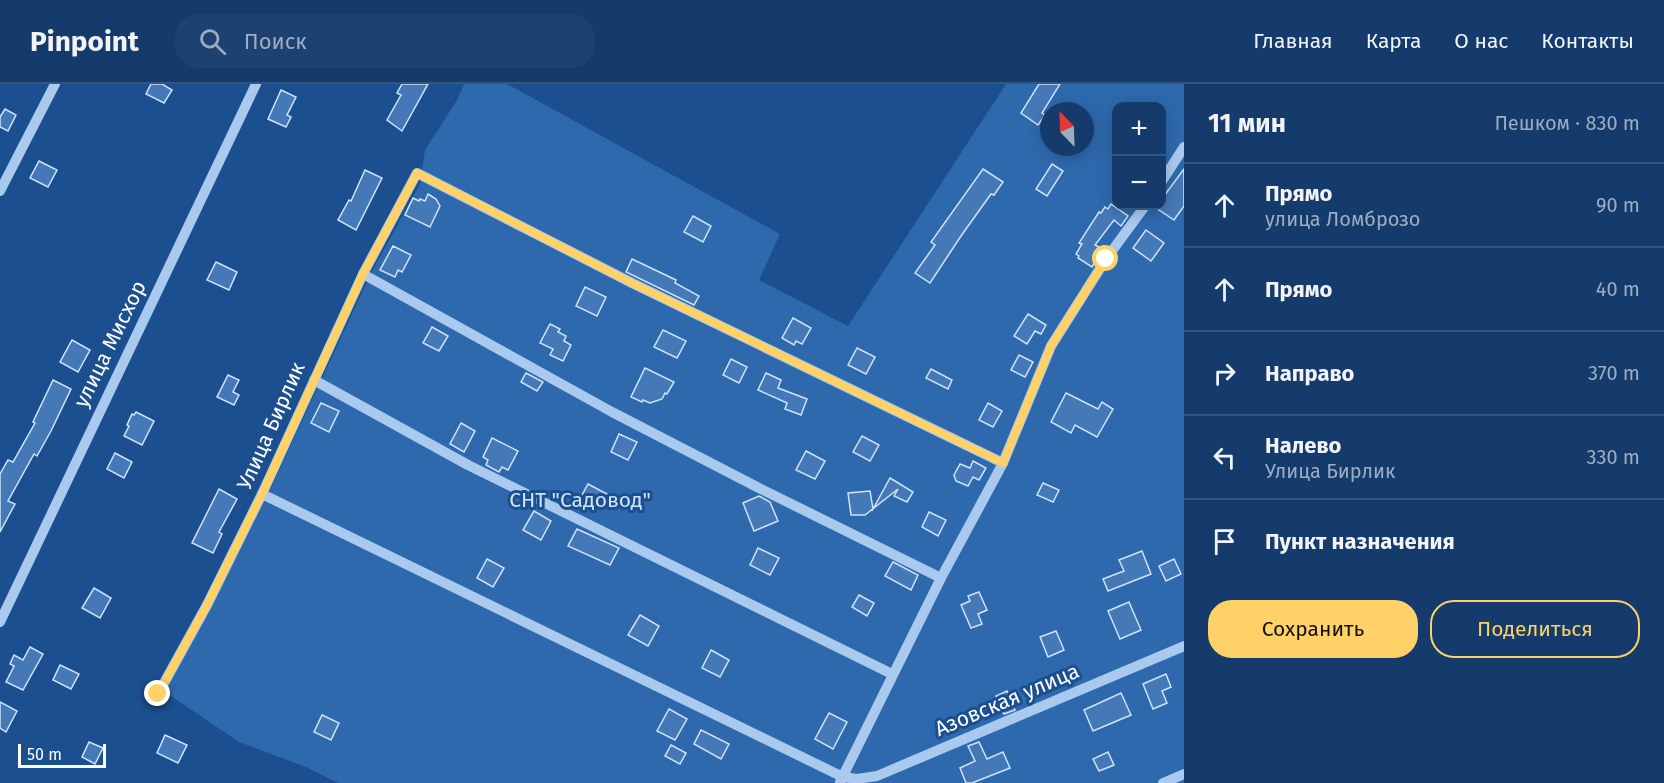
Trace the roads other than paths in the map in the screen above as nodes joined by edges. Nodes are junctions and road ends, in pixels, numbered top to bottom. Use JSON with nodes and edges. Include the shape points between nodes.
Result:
{"nodes":[{"id":1,"x":55,"y":84,"type":"edge"},
{"id":2,"x":256,"y":84,"type":"edge"},
{"id":3,"x":1184,"y":147,"type":"edge"},
{"id":4,"x":1166,"y":174,"type":"edge"},
{"id":5,"x":0,"y":191,"type":"edge"},
{"id":6,"x":1142,"y":210,"type":"edge"},
{"id":7,"x":363,"y":274,"type":"junction"},
{"id":8,"x":314,"y":380,"type":"junction"},
{"id":9,"x":1003,"y":463,"type":"junction"},
{"id":10,"x":262,"y":494,"type":"junction"},
{"id":11,"x":941,"y":578,"type":"junction"},
{"id":12,"x":0,"y":622,"type":"edge"},
{"id":13,"x":1184,"y":646,"type":"edge"},
{"id":14,"x":892,"y":674,"type":"junction"},
{"id":15,"x":158,"y":694,"type":"dead end"},
{"id":16,"x":1184,"y":774,"type":"edge"},
{"id":17,"x":841,"y":780,"type":"edge"},
{"id":18,"x":1163,"y":783,"type":"edge"}],
"edges":[{"from":1,"to":5,"type":"street"},
{"from":2,"to":12,"type":"street","name":"улица Мисхор"},
{"from":3,"to":4,"type":"street"},
{"from":6,"to":9,"type":"street","via":[[1051,346]]},
{"from":7,"to":8,"type":"street","name":"Улица Бирлик"},
{"from":7,"to":9,"type":"street","name":"Улица Бирлик","via":[[417,173],[632,283]]},
{"from":7,"to":11,"type":"street","via":[[612,412]]},
{"from":8,"to":10,"type":"street","name":"Улица Бирлик"},
{"from":8,"to":14,"type":"street","via":[[468,465]]},
{"from":9,"to":11,"type":"street"},
{"from":10,"to":15,"type":"street","name":"Улица Бирлик"},
{"from":10,"to":17,"type":"street"},
{"from":11,"to":14,"type":"street"},
{"from":13,"to":17,"type":"street","name":"Азовская улица","via":[[877,776]]},
{"from":14,"to":17,"type":"street"},
{"from":16,"to":18,"type":"street"}]}
